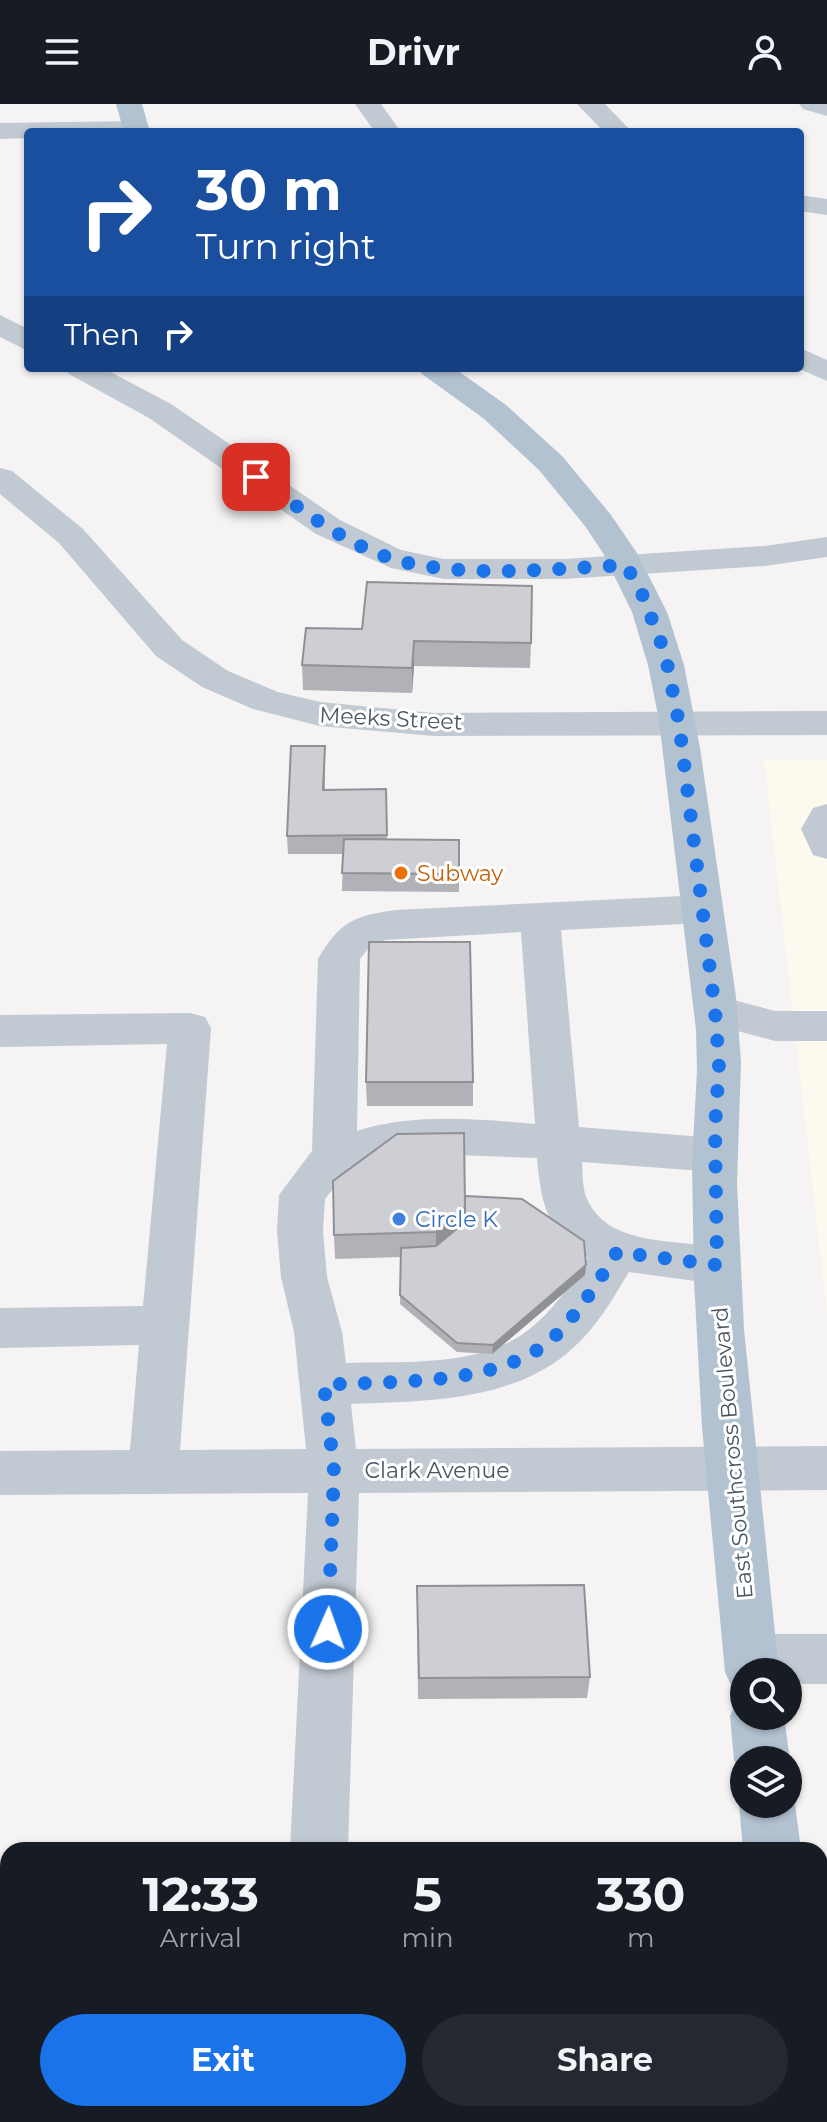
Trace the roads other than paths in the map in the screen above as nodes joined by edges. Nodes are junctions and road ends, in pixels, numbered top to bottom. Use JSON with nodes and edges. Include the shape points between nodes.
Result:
{"nodes":[{"id":1,"x":368,"y":104,"type":"edge"},
{"id":2,"x":590,"y":104,"type":"edge"},
{"id":3,"x":812,"y":104,"type":"edge"},
{"id":4,"x":827,"y":108,"type":"edge"},
{"id":5,"x":134,"y":122,"type":"edge"},
{"id":6,"x":45,"y":128,"type":"edge"},
{"id":7,"x":385,"y":128,"type":"edge"},
{"id":8,"x":615,"y":128,"type":"edge"},
{"id":9,"x":24,"y":129,"type":"edge"},
{"id":10,"x":0,"y":131,"type":"edge"},
{"id":11,"x":804,"y":204,"type":"edge"},
{"id":12,"x":827,"y":207,"type":"edge"},
{"id":13,"x":0,"y":324,"type":"edge"},
{"id":14,"x":24,"y":339,"type":"edge"},
{"id":15,"x":804,"y":359,"type":"edge"},
{"id":16,"x":87,"y":372,"type":"edge"},
{"id":17,"x":439,"y":372,"type":"edge"},
{"id":18,"x":827,"y":372,"type":"edge"},
{"id":19,"x":0,"y":478,"type":"edge"},
{"id":20,"x":827,"y":547,"type":"edge"},
{"id":21,"x":625,"y":565,"type":"junction"},
{"id":22,"x":679,"y":723,"type":"junction"},
{"id":23,"x":827,"y":723,"type":"edge"},
{"id":24,"x":827,"y":817,"type":"edge"},
{"id":25,"x":827,"y":846,"type":"edge"},
{"id":26,"x":702,"y":909,"type":"junction"},
{"id":27,"x":540,"y":917,"type":"junction"},
{"id":28,"x":715,"y":1010,"type":"junction"},
{"id":29,"x":827,"y":1026,"type":"edge"},
{"id":30,"x":0,"y":1031,"type":"edge"},
{"id":31,"x":558,"y":1143,"type":"junction"},
{"id":32,"x":334,"y":1155,"type":"junction"},
{"id":33,"x":715,"y":1155,"type":"junction"},
{"id":34,"x":617,"y":1252,"type":"junction"},
{"id":35,"x":717,"y":1265,"type":"junction"},
{"id":36,"x":166,"y":1325,"type":"junction"},
{"id":37,"x":0,"y":1328,"type":"edge"},
{"id":38,"x":324,"y":1385,"type":"junction"},
{"id":39,"x":731,"y":1468,"type":"junction"},
{"id":40,"x":827,"y":1468,"type":"edge"},
{"id":41,"x":334,"y":1471,"type":"junction"},
{"id":42,"x":153,"y":1472,"type":"junction"},
{"id":43,"x":0,"y":1473,"type":"edge"},
{"id":44,"x":751,"y":1658,"type":"edge"},
{"id":45,"x":827,"y":1659,"type":"edge"},
{"id":46,"x":802,"y":1661,"type":"edge"},
{"id":47,"x":769,"y":1818,"type":"edge"},
{"id":48,"x":319,"y":1842,"type":"edge"},
{"id":49,"x":771,"y":1842,"type":"edge"}],
"edges":[{"from":1,"to":7,"type":"street"},
{"from":2,"to":8,"type":"street"},
{"from":3,"to":4,"type":"street"},
{"from":5,"to":6,"type":"street"},
{"from":9,"to":10,"type":"street"},
{"from":11,"to":12,"type":"street"},
{"from":13,"to":14,"type":"street"},
{"from":15,"to":18,"type":"street"},
{"from":16,"to":21,"type":"street","via":[[160,411],[328,527],[391,558],[444,569]]},
{"from":17,"to":21,"type":"main road","name":"East Southcross Boulevard","via":[[546,458],[576,491]]},
{"from":19,"to":22,"type":"street","name":"Meeks Street","via":[[71,536],[169,648],[204,675],[250,696],[321,716],[405,722]]},
{"from":20,"to":21,"type":"street"},
{"from":21,"to":22,"type":"main road","name":"East Southcross Boulevard","via":[[639,586],[665,653]]},
{"from":22,"to":23,"type":"street","name":"Meeks Street"},
{"from":22,"to":26,"type":"main road","name":"East Southcross Boulevard"},
{"from":24,"to":25,"type":"street","via":[[820,829]]},
{"from":26,"to":27,"type":"street"},
{"from":26,"to":28,"type":"main road","name":"East Southcross Boulevard"},
{"from":27,"to":31,"type":"street"},
{"from":27,"to":32,"type":"street","via":[[396,924],[365,929],[349,940],[339,959]]},
{"from":28,"to":29,"type":"street","via":[[775,1026]]},
{"from":28,"to":33,"type":"main road","name":"East Southcross Boulevard"},
{"from":30,"to":36,"type":"street","via":[[190,1028]]},
{"from":31,"to":32,"type":"street","via":[[426,1137],[375,1142]]},
{"from":31,"to":33,"type":"street"},
{"from":31,"to":34,"type":"street","via":[[563,1200],[584,1232]]},
{"from":32,"to":38,"type":"street","via":[[302,1195],[304,1277]]},
{"from":33,"to":35,"type":"main road","name":"East Southcross Boulevard"},
{"from":34,"to":35,"type":"street"},
{"from":34,"to":38,"type":"street","via":[[558,1334],[519,1361],[477,1374]]},
{"from":35,"to":39,"type":"main road","name":"East Southcross Boulevard"},
{"from":36,"to":37,"type":"street"},
{"from":36,"to":42,"type":"street"},
{"from":38,"to":41,"type":"street"},
{"from":39,"to":40,"type":"street","name":"Clark Avenue"},
{"from":39,"to":41,"type":"street","name":"Clark Avenue"},
{"from":39,"to":44,"type":"main road","name":"East Southcross Boulevard"},
{"from":41,"to":42,"type":"street","name":"Clark Avenue"},
{"from":41,"to":48,"type":"street"},
{"from":42,"to":43,"type":"street","name":"Clark Avenue"},
{"from":45,"to":46,"type":"street"},
{"from":47,"to":49,"type":"main road"}]}
